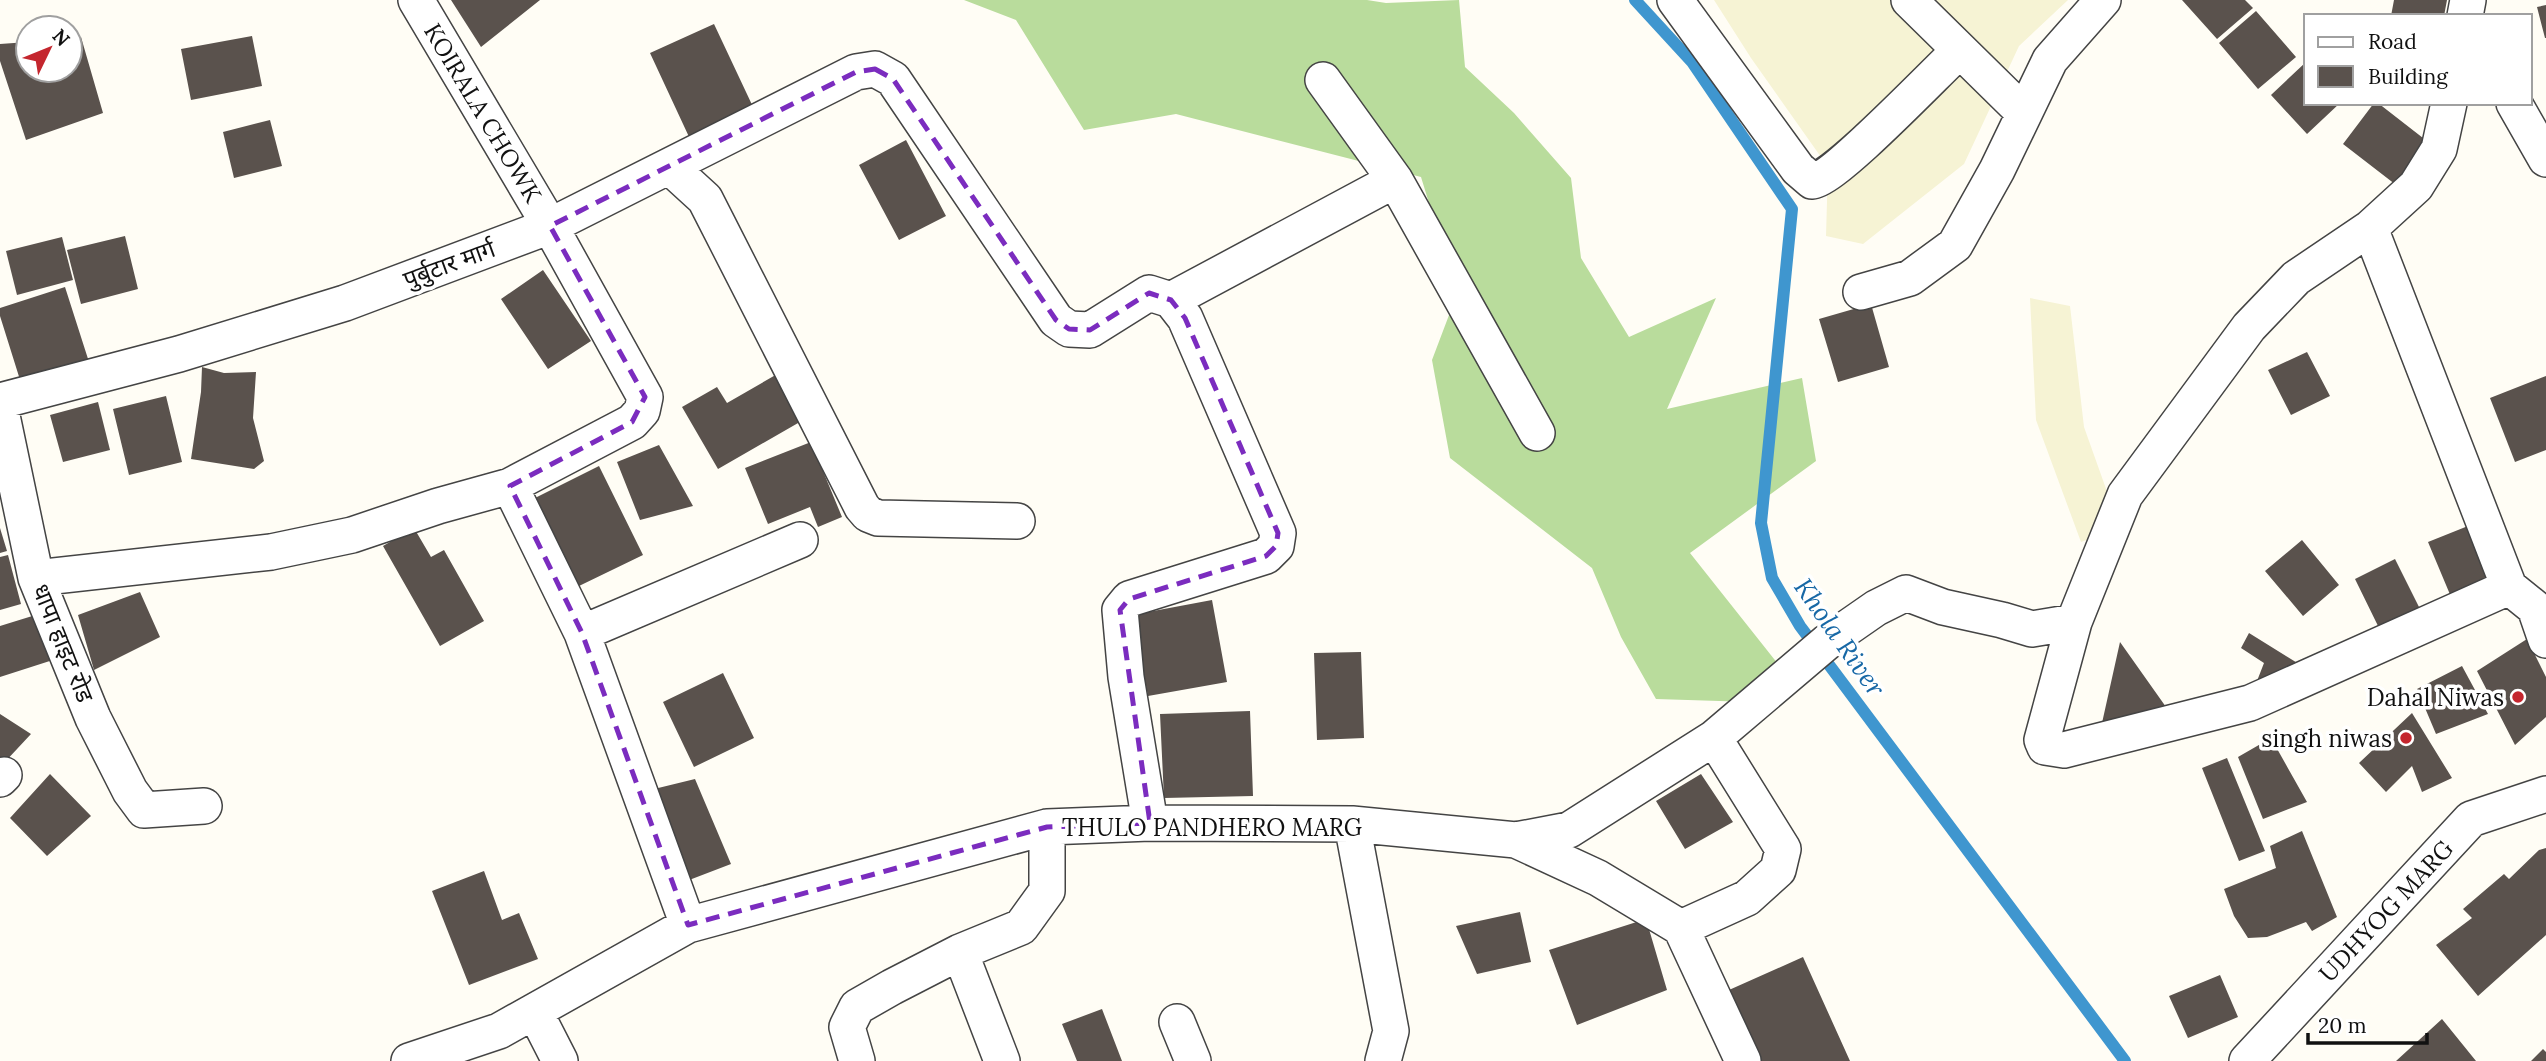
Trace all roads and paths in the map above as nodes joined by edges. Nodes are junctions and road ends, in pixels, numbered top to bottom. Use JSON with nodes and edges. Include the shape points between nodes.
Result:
{"nodes":[{"id":1,"x":416,"y":0,"type":"edge"},
{"id":2,"x":1675,"y":0,"type":"edge"},
{"id":3,"x":1909,"y":0,"type":"edge"},
{"id":4,"x":2103,"y":0,"type":"edge"},
{"id":5,"x":1960,"y":50,"type":"junction"},
{"id":6,"x":1323,"y":80,"type":"dead end"},
{"id":7,"x":2449,"y":105,"type":"edge"},
{"id":8,"x":2515,"y":105,"type":"edge"},
{"id":9,"x":2024,"y":113,"type":"junction"},
{"id":10,"x":2546,"y":159,"type":"edge"},
{"id":11,"x":670,"y":167,"type":"junction"},
{"id":12,"x":1395,"y":180,"type":"junction"},
{"id":13,"x":550,"y":226,"type":"junction"},
{"id":14,"x":2370,"y":228,"type":"junction"},
{"id":15,"x":1861,"y":292,"type":"dead end"},
{"id":16,"x":1171,"y":300,"type":"junction"},
{"id":17,"x":0,"y":403,"type":"edge"},
{"id":18,"x":1537,"y":433,"type":"dead end"},
{"id":19,"x":510,"y":486,"type":"junction"},
{"id":20,"x":1017,"y":521,"type":"dead end"},
{"id":21,"x":800,"y":540,"type":"dead end"},
{"id":22,"x":36,"y":578,"type":"junction"},
{"id":23,"x":2509,"y":587,"type":"junction"},
{"id":24,"x":2074,"y":622,"type":"junction"},
{"id":25,"x":582,"y":633,"type":"junction"},
{"id":26,"x":2546,"y":640,"type":"edge"},
{"id":27,"x":1714,"y":738,"type":"junction"},
{"id":28,"x":2546,"y":794,"type":"edge"},
{"id":29,"x":204,"y":806,"type":"dead end"},
{"id":30,"x":1150,"y":823,"type":"junction"},
{"id":31,"x":1352,"y":824,"type":"junction"},
{"id":32,"x":1047,"y":827,"type":"junction"},
{"id":33,"x":1516,"y":841,"type":"junction"},
{"id":34,"x":688,"y":925,"type":"junction"},
{"id":35,"x":1681,"y":928,"type":"junction"},
{"id":36,"x":960,"y":952,"type":"junction"},
{"id":37,"x":535,"y":1012,"type":"junction"},
{"id":38,"x":1177,"y":1022,"type":"dead end"},
{"id":39,"x":410,"y":1061,"type":"edge"},
{"id":40,"x":560,"y":1061,"type":"edge"},
{"id":41,"x":857,"y":1061,"type":"edge"},
{"id":42,"x":1002,"y":1061,"type":"edge"},
{"id":43,"x":1193,"y":1061,"type":"edge"},
{"id":44,"x":1383,"y":1061,"type":"edge"},
{"id":45,"x":1742,"y":1061,"type":"edge"},
{"id":46,"x":2249,"y":1061,"type":"edge"}],
"edges":[{"from":1,"to":13,"type":"street","name":"KOIRALA CHOWK"},
{"from":2,"to":5,"type":"street","via":[[1798,169],[1812,181],[1842,162]]},
{"from":3,"to":5,"type":"street"},
{"from":4,"to":9,"type":"street","via":[[2050,60]]},
{"from":5,"to":9,"type":"street"},
{"from":6,"to":12,"type":"street"},
{"from":7,"to":14,"type":"street","via":[[2439,149],[2416,186]]},
{"from":8,"to":10,"type":"street"},
{"from":9,"to":15,"type":"street","via":[[1955,244],[1910,278]]},
{"from":11,"to":13,"type":"street","name":"पुर्बुटार मार्ग"},
{"from":11,"to":16,"type":"street","name":"पुर्बुटार मार्ग","via":[[856,72],[876,69],[893,79],[1055,320],[1069,329],[1090,330],[1149,293]]},
{"from":11,"to":20,"type":"street","via":[[705,199],[862,507],[878,517]]},
{"from":12,"to":16,"type":"street"},
{"from":12,"to":18,"type":"street"},
{"from":13,"to":17,"type":"street","name":"पुर्बुटार मार्ग","via":[[345,303]]},
{"from":13,"to":19,"type":"street","via":[[645,397],[642,411],[632,422]]},
{"from":14,"to":23,"type":"street"},
{"from":14,"to":24,"type":"street","via":[[2296,278],[2249,327],[2125,495]]},
{"from":16,"to":30,"type":"street","via":[[1185,318],[1278,533],[1276,546],[1266,556],[1129,599],[1120,610]]},
{"from":17,"to":22,"type":"street","name":"धापा हाइट रोड"},
{"from":19,"to":22,"type":"street","via":[[352,535],[271,552]]},
{"from":19,"to":25,"type":"street"},
{"from":21,"to":25,"type":"street"},
{"from":22,"to":29,"type":"street","name":"धापा हाइट रोड","via":[[93,718],[144,810]]},
{"from":23,"to":24,"type":"street","via":[[2250,703],[2053,750],[2045,747],[2043,733]]},
{"from":23,"to":26,"type":"street","via":[[2535,608]]},
{"from":24,"to":27,"type":"street","via":[[2032,629],[1906,593],[1876,608],[1817,650]]},
{"from":25,"to":34,"type":"street"},
{"from":27,"to":33,"type":"street","via":[[1569,830]]},
{"from":27,"to":35,"type":"street","via":[[1783,849],[1778,870],[1748,898]]},
{"from":28,"to":46,"type":"street","name":"UDHYOG MARG","via":[[2471,819]]},
{"from":30,"to":31,"type":"street","name":"THULO PANDHERO MARG"},
{"from":30,"to":32,"type":"street","name":"THULO PANDHERO MARG"},
{"from":31,"to":33,"type":"street","name":"THULO PANDHERO MARG"},
{"from":31,"to":44,"type":"street","via":[[1391,1031]]},
{"from":32,"to":34,"type":"street","name":"THULO PANDHERO MARG"},
{"from":32,"to":36,"type":"street","via":[[1047,891],[1021,926]]},
{"from":33,"to":35,"type":"street","name":"THULO PANDHERO MARG","via":[[1598,878]]},
{"from":34,"to":37,"type":"street","name":"THULO PANDHERO MARG"},
{"from":35,"to":45,"type":"street"},
{"from":36,"to":41,"type":"street","via":[[858,1007],[847,1027]]},
{"from":36,"to":42,"type":"street"},
{"from":37,"to":39,"type":"street","name":"THULO PANDHERO MARG","via":[[499,1031]]},
{"from":37,"to":40,"type":"street"},
{"from":38,"to":43,"type":"street"}]}
